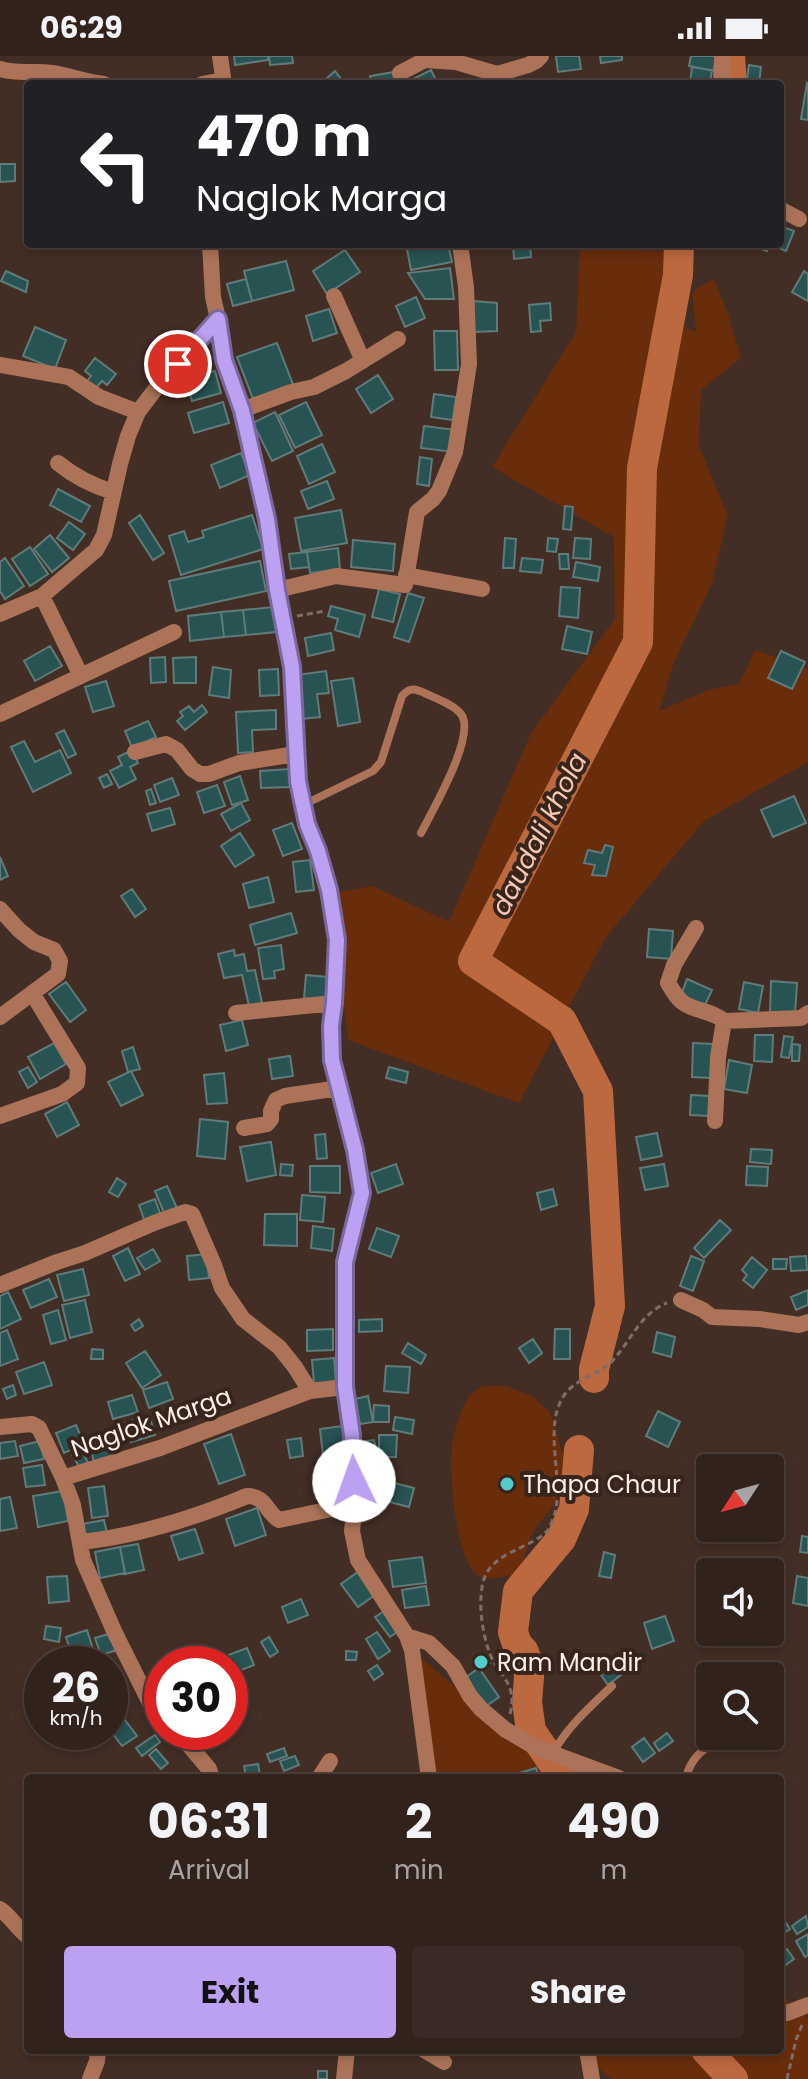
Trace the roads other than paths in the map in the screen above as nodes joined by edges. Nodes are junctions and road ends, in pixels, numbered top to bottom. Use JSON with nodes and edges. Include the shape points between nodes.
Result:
{"nodes":[{"id":1,"x":541,"y":56,"type":"edge"},
{"id":2,"x":722,"y":56,"type":"edge"},
{"id":3,"x":218,"y":58,"type":"edge"},
{"id":4,"x":0,"y":69,"type":"edge"},
{"id":5,"x":81,"y":80,"type":"edge"},
{"id":6,"x":223,"y":80,"type":"edge"},
{"id":7,"x":402,"y":80,"type":"edge"},
{"id":8,"x":721,"y":80,"type":"edge"},
{"id":9,"x":784,"y":211,"type":"edge"},
{"id":10,"x":799,"y":219,"type":"dead end"},
{"id":11,"x":210,"y":248,"type":"edge"},
{"id":12,"x":461,"y":248,"type":"edge"},
{"id":13,"x":334,"y":296,"type":"dead end"},
{"id":14,"x":218,"y":319,"type":"junction"},
{"id":15,"x":398,"y":339,"type":"dead end"},
{"id":16,"x":363,"y":361,"type":"junction"},
{"id":17,"x":0,"y":365,"type":"edge"},
{"id":18,"x":242,"y":410,"type":"junction"},
{"id":19,"x":138,"y":412,"type":"junction"},
{"id":20,"x":58,"y":463,"type":"dead end"},
{"id":21,"x":113,"y":492,"type":"junction"},
{"id":22,"x":406,"y":575,"type":"junction"},
{"id":23,"x":482,"y":589,"type":"dead end"},
{"id":24,"x":277,"y":590,"type":"junction"},
{"id":25,"x":42,"y":596,"type":"junction"},
{"id":26,"x":0,"y":614,"type":"edge"},
{"id":27,"x":174,"y":632,"type":"dead end"},
{"id":28,"x":81,"y":676,"type":"junction"},
{"id":29,"x":0,"y":714,"type":"edge"},
{"id":30,"x":135,"y":752,"type":"dead end"},
{"id":31,"x":296,"y":754,"type":"junction"},
{"id":32,"x":302,"y":805,"type":"junction"},
{"id":33,"x":421,"y":833,"type":"dead end"},
{"id":34,"x":0,"y":909,"type":"edge"},
{"id":35,"x":696,"y":928,"type":"dead end"},
{"id":36,"x":32,"y":993,"type":"junction"},
{"id":37,"x":334,"y":1003,"type":"junction"},
{"id":38,"x":236,"y":1013,"type":"dead end"},
{"id":39,"x":808,"y":1013,"type":"edge"},
{"id":40,"x":0,"y":1017,"type":"edge"},
{"id":41,"x":724,"y":1021,"type":"junction"},
{"id":42,"x":339,"y":1088,"type":"junction"},
{"id":43,"x":0,"y":1116,"type":"edge"},
{"id":44,"x":715,"y":1121,"type":"dead end"},
{"id":45,"x":244,"y":1128,"type":"dead end"},
{"id":46,"x":0,"y":1285,"type":"edge"},
{"id":47,"x":681,"y":1300,"type":"road end"},
{"id":48,"x":808,"y":1322,"type":"edge"},
{"id":49,"x":345,"y":1387,"type":"junction"},
{"id":50,"x":310,"y":1391,"type":"junction"},
{"id":51,"x":0,"y":1427,"type":"edge"},
{"id":52,"x":63,"y":1478,"type":"junction"},
{"id":53,"x":355,"y":1504,"type":"junction"},
{"id":54,"x":81,"y":1542,"type":"junction"},
{"id":55,"x":407,"y":1636,"type":"junction"},
{"id":56,"x":612,"y":1686,"type":"dead end"},
{"id":57,"x":144,"y":1691,"type":"edge"},
{"id":58,"x":193,"y":1750,"type":"edge"},
{"id":59,"x":545,"y":1750,"type":"junction"},
{"id":60,"x":702,"y":1750,"type":"edge"},
{"id":61,"x":330,"y":1761,"type":"dead end"},
{"id":62,"x":211,"y":1774,"type":"edge"},
{"id":63,"x":322,"y":1774,"type":"edge"},
{"id":64,"x":428,"y":1774,"type":"edge"},
{"id":65,"x":608,"y":1774,"type":"edge"},
{"id":66,"x":687,"y":1774,"type":"edge"},
{"id":67,"x":0,"y":1909,"type":"edge"},
{"id":68,"x":24,"y":1934,"type":"edge"},
{"id":69,"x":807,"y":2009,"type":"edge"},
{"id":70,"x":784,"y":2013,"type":"edge"},
{"id":71,"x":98,"y":2054,"type":"edge"},
{"id":72,"x":347,"y":2054,"type":"edge"},
{"id":73,"x":431,"y":2054,"type":"edge"},
{"id":74,"x":588,"y":2054,"type":"edge"},
{"id":75,"x":444,"y":2062,"type":"dead end"},
{"id":76,"x":90,"y":2079,"type":"edge"},
{"id":77,"x":344,"y":2079,"type":"edge"},
{"id":78,"x":592,"y":2079,"type":"edge"}],
"edges":[{"from":1,"to":7,"type":"street","via":[[497,74],[425,60],[400,73]]},
{"from":2,"to":8,"type":"street"},
{"from":3,"to":6,"type":"street"},
{"from":4,"to":5,"type":"street"},
{"from":9,"to":10,"type":"street"},
{"from":11,"to":14,"type":"street"},
{"from":12,"to":22,"type":"street","via":[[469,364],[455,452],[439,491],[417,512]]},
{"from":13,"to":16,"type":"street"},
{"from":14,"to":18,"type":"street","via":[[224,360]]},
{"from":14,"to":19,"type":"street"},
{"from":15,"to":16,"type":"street"},
{"from":16,"to":18,"type":"street","via":[[314,387]]},
{"from":17,"to":19,"type":"street","via":[[69,377],[99,397]]},
{"from":18,"to":24,"type":"street"},
{"from":19,"to":21,"type":"street"},
{"from":20,"to":21,"type":"street","via":[[89,485]]},
{"from":21,"to":25,"type":"street","via":[[96,550]]},
{"from":22,"to":23,"type":"street"},
{"from":22,"to":24,"type":"street","via":[[405,585],[336,576]]},
{"from":24,"to":31,"type":"street","via":[[292,667]]},
{"from":25,"to":26,"type":"street"},
{"from":25,"to":28,"type":"street"},
{"from":27,"to":28,"type":"street"},
{"from":28,"to":29,"type":"street"},
{"from":30,"to":31,"type":"street","via":[[166,744],[200,774]]},
{"from":31,"to":32,"type":"street"},
{"from":32,"to":33,"type":"lane","via":[[373,771],[381,762],[402,696],[415,689],[453,707],[465,726],[462,747]]},
{"from":32,"to":37,"type":"street","via":[[329,890],[337,940]]},
{"from":34,"to":36,"type":"street","via":[[34,942],[54,950],[60,961],[58,974]]},
{"from":35,"to":41,"type":"street","via":[[668,983],[686,1005]]},
{"from":36,"to":40,"type":"street"},
{"from":36,"to":43,"type":"street","via":[[78,1068],[77,1083],[62,1094]]},
{"from":37,"to":38,"type":"street"},
{"from":37,"to":42,"type":"street","via":[[332,1060]]},
{"from":39,"to":41,"type":"street","via":[[801,1018]]},
{"from":41,"to":44,"type":"street"},
{"from":42,"to":45,"type":"street","via":[[285,1096],[276,1100],[267,1124]]},
{"from":42,"to":49,"type":"street","via":[[362,1193],[345,1262]]},
{"from":46,"to":50,"type":"street","via":[[154,1223],[192,1214],[222,1288],[243,1319],[279,1347]]},
{"from":47,"to":48,"type":"street","via":[[712,1317]]},
{"from":49,"to":50,"type":"street","name":"Naglok Marga"},
{"from":49,"to":53,"type":"street"},
{"from":50,"to":52,"type":"street","name":"Naglok Marga"},
{"from":51,"to":52,"type":"street","name":"Naglok Marga","via":[[39,1428]]},
{"from":52,"to":54,"type":"street"},
{"from":53,"to":54,"type":"street","via":[[279,1520],[262,1500],[247,1496],[172,1523]]},
{"from":53,"to":55,"type":"street","via":[[352,1531],[358,1560]]},
{"from":54,"to":57,"type":"street","via":[[83,1560]]},
{"from":55,"to":59,"type":"street","via":[[429,1643],[453,1666],[481,1709],[506,1730]]},
{"from":55,"to":64,"type":"street"},
{"from":56,"to":59,"type":"lane"},
{"from":58,"to":62,"type":"street"},
{"from":59,"to":65,"type":"street"},
{"from":60,"to":66,"type":"lane"},
{"from":61,"to":63,"type":"street"},
{"from":67,"to":68,"type":"street"},
{"from":69,"to":70,"type":"street"},
{"from":71,"to":76,"type":"street"},
{"from":72,"to":77,"type":"street"},
{"from":73,"to":75,"type":"street"},
{"from":74,"to":78,"type":"street"}]}
